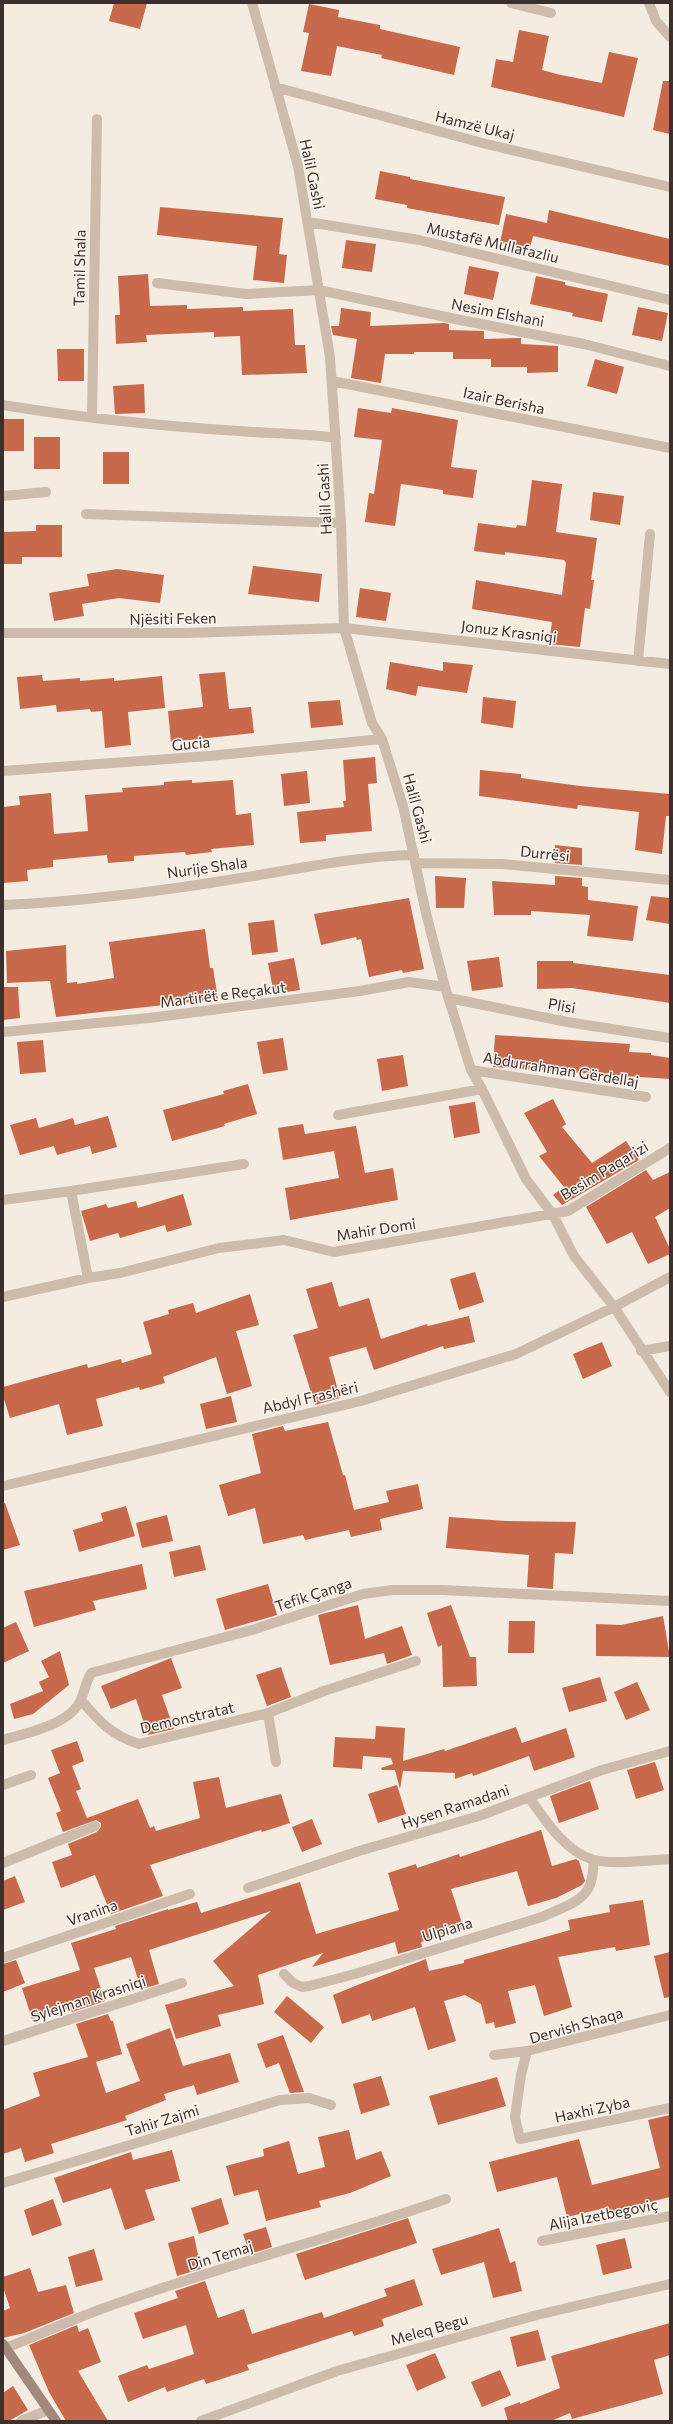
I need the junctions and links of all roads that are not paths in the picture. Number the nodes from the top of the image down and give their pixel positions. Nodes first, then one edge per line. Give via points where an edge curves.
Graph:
1 (511, 3) edge
2 (649, 3) edge
3 (249, 4) edge
4 (551, 13) dead end
5 (670, 37) edge
6 (275, 87) junction
7 (97, 119) dead end
8 (670, 186) edge
9 (308, 222) junction
10 (157, 283) dead end
11 (320, 290) junction
12 (670, 300) edge
13 (670, 366) edge
14 (332, 381) junction
15 (3, 405) edge
16 (92, 417) junction
17 (336, 438) junction
18 (670, 448) edge
19 (46, 492) dead end
20 (3, 496) edge
21 (86, 514) dead end
22 (341, 523) junction
23 (650, 534) dead end
24 (344, 628) junction
25 (3, 633) edge
26 (638, 661) junction
27 (670, 664) edge
28 (382, 739) junction
29 (3, 771) edge
30 (415, 859) junction
31 (670, 880) edge
32 (3, 905) edge
33 (445, 988) junction
34 (449, 998) junction
35 (3, 1032) edge
36 (670, 1038) edge
37 (471, 1070) junction
38 (482, 1088) junction
39 (646, 1097) dead end
40 (338, 1115) dead end
41 (670, 1148) edge
42 (244, 1164) dead end
43 (71, 1191) junction
44 (3, 1200) edge
45 (552, 1215) junction
46 (670, 1277) edge
47 (88, 1278) junction
48 (3, 1297) edge
49 (614, 1307) junction
50 (670, 1346) edge
51 (641, 1351) junction
52 (670, 1392) edge
53 (3, 1486) edge
54 (670, 1601) edge
55 (416, 1661) dead end
56 (81, 1700) junction
57 (268, 1713) junction
58 (3, 1740) edge
59 (670, 1751) edge
60 (276, 1762) dead end
61 (31, 1775) dead end
62 (3, 1785) edge
63 (529, 1797) junction
64 (95, 1826) dead end
65 (670, 1859) edge
66 (594, 1860) junction
67 (3, 1863) edge
68 (248, 1888) dead end
69 (190, 1894) dead end
70 (3, 1958) edge
71 (284, 1974) dead end
72 (182, 1983) dead end
73 (670, 2015) edge
74 (3, 2041) edge
75 (527, 2051) junction
76 (494, 2055) dead end
77 (331, 2105) dead end
78 (670, 2108) edge
79 (520, 2139) joint
80 (3, 2183) edge
81 (446, 2200) dead end
82 (670, 2216) edge
83 (542, 2241) dead end
84 (670, 2284) edge
85 (4, 2346) edge
86 (48, 2410) junction
87 (21, 2421) edge
88 (56, 2421) edge
89 (201, 2421) edge

1 - 4 street
2 - 5 street via 656,21
3 - 6 street, Halil Gashi
6 - 8 street, Hamzë Ukaj via 486,144
6 - 9 street, Halil Gashi via 298,166
7 - 16 street, Tamil Shala
9 - 11 street, Halil Gashi
9 - 12 street, Mustafë Mullafazliu via 419,240
10 - 11 street, Nesim Elshani via 246,294
11 - 13 street, Nesim Elshani via 584,344
11 - 14 street, Halil Gashi
14 - 17 street, Halil Gashi
14 - 18 street, Izair Berisha
15 - 16 street
16 - 17 street via 224,430 305,433
17 - 22 street, Halil Gashi
19 - 20 street
21 - 22 street
22 - 24 street, Halil Gashi
23 - 26 street
24 - 25 street, Njësiti Feken via 187,633
24 - 26 street, Jonuz Krasniqi
24 - 28 street, Halil Gashi via 372,723
26 - 27 street, Jonuz Krasniqi
28 - 29 street, Gucia via 209,756
28 - 30 street, Halil Gashi via 403,806
30 - 31 street, Durrësi via 502,864
30 - 32 street, Nurije Shala via 379,856 238,879 50,903
30 - 33 street, Halil Gashi
33 - 34 street, Abdurrahman Gërdellaj
33 - 35 street, Martirët e Reçakut via 409,982 360,991 149,1018
34 - 36 street, Plisi via 567,1022
34 - 37 street, Abdurrahman Gërdellaj
37 - 38 street, Abdurrahman Gërdellaj
37 - 39 street, Abdurrahman Gërdellaj
38 - 40 street
38 - 45 street, Abdurrahman Gërdellaj via 526,1179
41 - 45 street, Besim Paqarizi via 568,1211
42 - 43 street
43 - 44 street
43 - 47 street
45 - 47 street, Mahir Domi via 334,1252 284,1240 218,1248 120,1273
45 - 49 street, Abdurrahman Gërdellaj via 574,1256
46 - 49 street, Abdyl Frashëri
47 - 48 street, Mahir Domi
49 - 51 street, Abdurrahman Gërdellaj
49 - 53 street, Abdyl Frashëri via 516,1354 361,1401
50 - 51 street
51 - 52 street, Abdurrahman Gërdellaj
54 - 56 street, Tefik Çanga via 442,1590 392,1590 370,1593 256,1629 91,1674 84,1685
55 - 57 street, Demonstratat
56 - 57 street, Demonstratat via 107,1729 139,1744
56 - 58 street, Tefik Çanga via 67,1715 49,1727
57 - 60 street
59 - 63 street, Hysen Ramadani via 602,1770
61 - 62 street
63 - 66 street via 545,1821 570,1847
63 - 68 street, Hysen Ramadani via 480,1816
64 - 67 street
65 - 66 street
66 - 71 street, Ulpiana via 587,1893 542,1917 309,1986 302,1987 293,1983
69 - 70 street, Vranina
72 - 74 street, Sylejman Krasniqi
73 - 75 street, Dervish Shaqa
75 - 76 street
75 - 79 street, Dervish Shaqa via 515,2117
77 - 80 street, Tahir Zajmi via 309,2098 280,2100
78 - 79 street, Haxhi Zyba
81 - 85 street, Din Temaj via 193,2278
82 - 83 street, Alija Izetbegoviç
84 - 89 street, Meleq Begu via 537,2315 380,2358 336,2371
85 - 86 street
86 - 87 street
86 - 88 street

